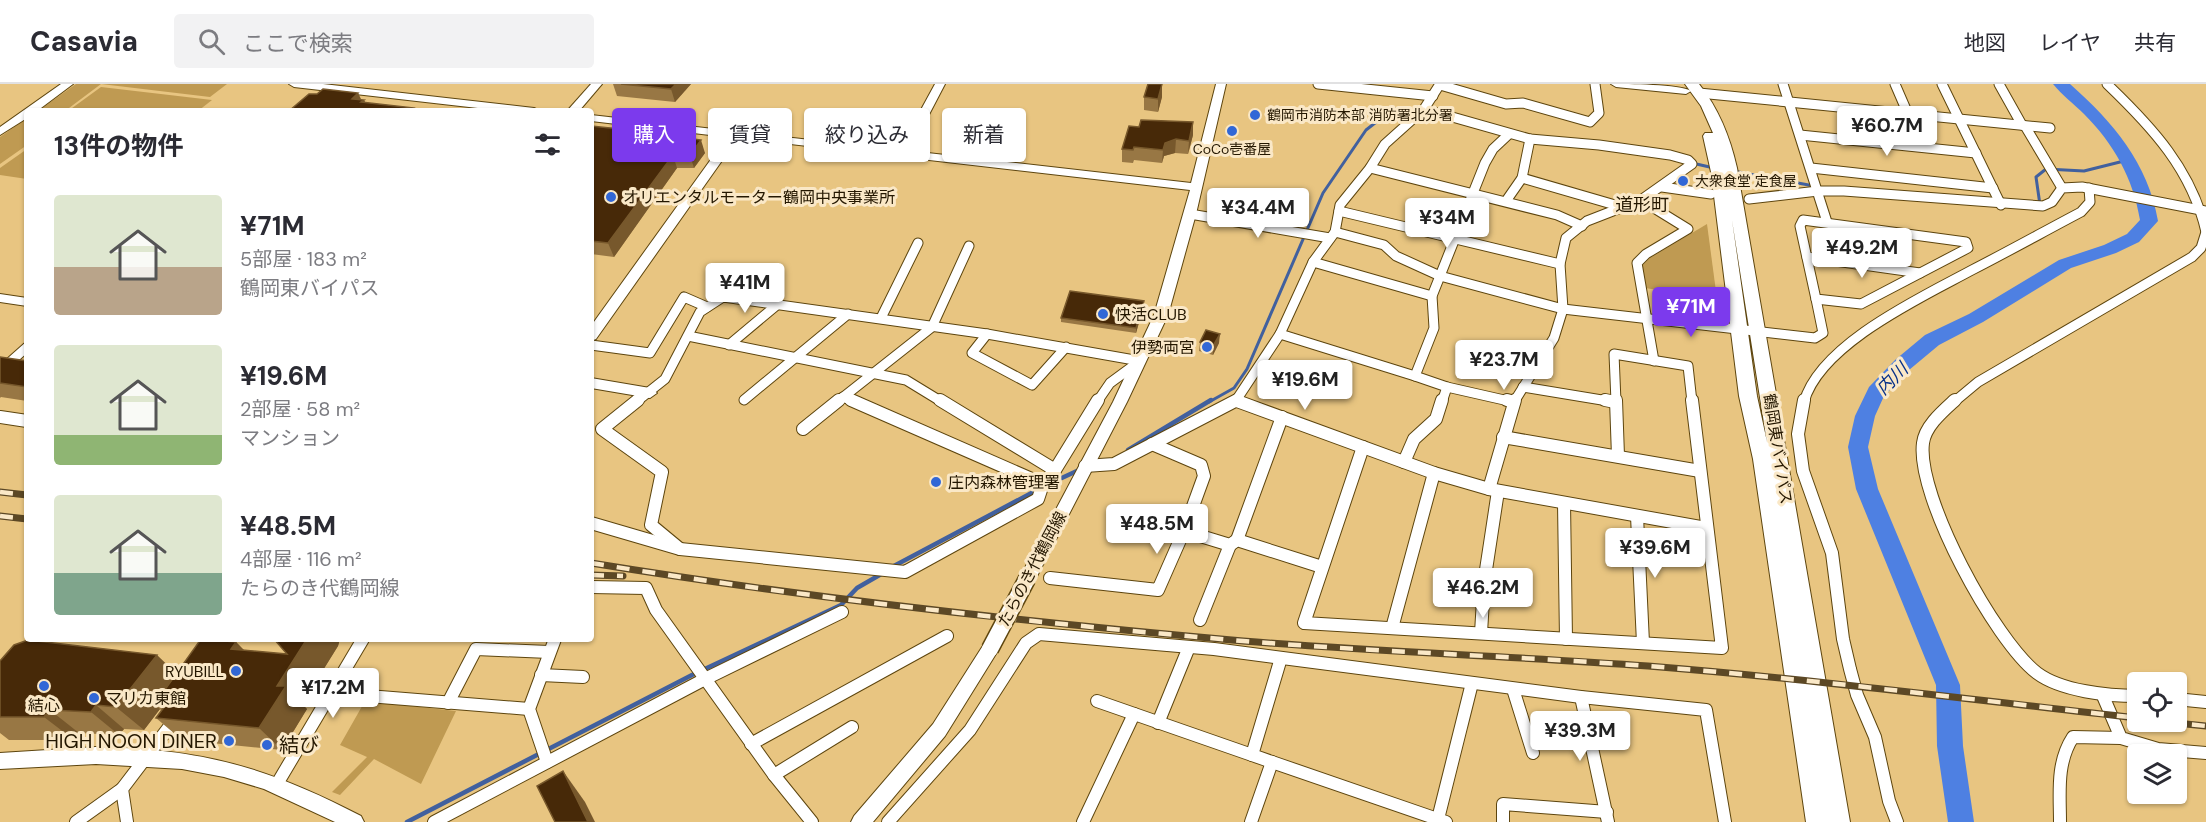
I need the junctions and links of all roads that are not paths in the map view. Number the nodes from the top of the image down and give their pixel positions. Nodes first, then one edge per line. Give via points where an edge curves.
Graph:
1 (68, 84) edge
2 (294, 84) edge
3 (597, 84) edge
4 (940, 84) edge
5 (1221, 84) edge
6 (1318, 84) edge
7 (1440, 84) edge
8 (1595, 84) edge
9 (1616, 84) edge
10 (1783, 84) edge
11 (1895, 84) edge
12 (1942, 84) edge
13 (1999, 84) edge
14 (2107, 84) edge
15 (1689, 88) edge
16 (1432, 96) junction
17 (1789, 102) junction
18 (34, 108) edge
19 (507, 108) edge
20 (576, 108) edge
21 (927, 108) edge
22 (1424, 109) junction
23 (1908, 114) junction
24 (24, 115) edge
25 (594, 117) edge
26 (1959, 119) junction
27 (2023, 125) junction
28 (2050, 128) dead end
29 (708, 131) edge
30 (0, 132) edge
31 (1509, 134) junction
32 (1800, 135) junction
33 (1530, 139) junction
34 (1976, 153) junction
35 (930, 156) edge
36 (715, 162) edge
37 (1370, 168) junction
38 (1811, 168) junction
39 (1522, 178) junction
40 (1662, 187) junction
41 (1197, 188) junction
42 (1993, 188) junction
43 (2062, 188) junction
44 (2092, 188) junction
45 (1818, 191) junction
46 (1473, 194) junction
47 (1711, 194) dead end
48 (1749, 199) dead end
49 (1641, 200) junction
50 (1506, 201) junction
51 (2001, 205) junction
52 (1622, 207) junction
53 (1340, 211) junction
54 (2205, 211) edge
55 (1190, 214) junction
56 (1827, 222) junction
57 (1582, 226) junction
58 (2206, 232) edge
59 (1333, 235) junction
60 (1455, 237) junction
61 (918, 243) dead end
62 (969, 246) dead end
63 (1807, 257) junction
64 (1313, 262) junction
65 (1560, 264) junction
66 (1920, 273) junction
67 (1440, 276) junction
68 (1432, 296) junction
69 (0, 298) edge
70 (1815, 298) junction
71 (24, 302) edge
72 (778, 304) junction
73 (707, 308) junction
74 (1563, 309) junction
75 (848, 314) junction
76 (881, 318) junction
77 (1646, 319) junction
78 (932, 327) junction
79 (1750, 330) junction
80 (594, 332) edge
81 (987, 334) junction
82 (1280, 334) junction
83 (688, 336) junction
84 (594, 345) edge
85 (729, 345) junction
86 (1066, 347) junction
87 (24, 350) edge
88 (795, 358) junction
89 (0, 360) edge
90 (11, 361) junction
91 (1140, 361) junction
92 (1654, 361) junction
93 (24, 363) edge
94 (0, 371) edge
95 (873, 373) junction
96 (1415, 376) junction
97 (594, 384) edge
98 (1447, 387) junction
99 (1523, 387) junction
100 (650, 393) junction
101 (843, 397) junction
102 (744, 400) dead end
103 (1237, 400) junction
104 (1514, 402) junction
105 (1615, 402) junction
106 (0, 417) edge
107 (1282, 417) junction
108 (24, 421) edge
109 (803, 429) dead end
110 (1503, 437) junction
111 (1152, 444) junction
112 (1363, 447) junction
113 (1618, 456) junction
114 (1404, 462) junction
115 (1085, 466) junction
116 (1055, 470) junction
117 (1700, 471) junction
118 (1434, 473) junction
119 (1043, 484) junction
120 (1494, 490) junction
121 (1564, 503) junction
122 (1637, 516) junction
123 (594, 525) edge
124 (1706, 528) junction
125 (1184, 531) junction
126 (1233, 542) junction
127 (680, 549) junction
128 (1322, 567) junction
129 (1050, 578) dead end
130 (594, 587) edge
131 (842, 612) dead end
132 (1200, 620) dead end
133 (1392, 628) junction
134 (1481, 633) junction
135 (947, 636) dead end
136 (1566, 639) junction
137 (361, 642) edge
138 (554, 642) edge
139 (1644, 643) junction
140 (1189, 647) junction
141 (549, 652) junction
142 (1281, 658) junction
143 (541, 675) junction
144 (583, 677) dead end
145 (705, 679) junction
146 (1472, 683) junction
147 (1513, 689) junction
148 (331, 693) junction
149 (2103, 696) junction
150 (2127, 696) edge
151 (1581, 697) junction
152 (2187, 700) edge
153 (1097, 701) dead end
154 (2206, 702) edge
155 (448, 703) junction
156 (184, 707) edge
157 (529, 710) junction
158 (1134, 714) junction
159 (1158, 723) junction
160 (852, 727) dead end
161 (2121, 738) junction
162 (751, 744) junction
163 (1533, 753) dead end
164 (2206, 753) edge
165 (150, 755) junction
166 (1252, 755) junction
167 (0, 761) edge
168 (547, 762) junction
169 (1272, 762) junction
170 (774, 775) junction
171 (277, 784) junction
172 (122, 789) junction
173 (1608, 817) edge
174 (1442, 821) edge
175 (76, 822) edge
176 (127, 822) edge
177 (354, 822) edge
178 (434, 822) edge
179 (812, 822) edge
180 (861, 822) edge
181 (888, 822) edge
182 (1083, 822) edge
183 (1251, 822) edge
184 (1503, 822) edge
185 (1725, 822) edge
186 (1817, 822) edge
187 (1839, 822) edge
188 (1897, 822) edge
189 (2060, 822) edge

1 - 18 street
2 - 19 street
3 - 20 street
4 - 21 street
5 - 41 street, たらのき代鶴岡線
6 - 16 street
7 - 8 street via 1590,123 1599,113
7 - 16 street
9 - 15 street
10 - 17 street
11 - 23 street
12 - 26 street
13 - 27 street
14 - 54 street via 2166,146
15 - 17 street
15 - 79 highway, 鶴岡東バイパス via 1718,123 1727,150
16 - 22 street
17 - 23 street
17 - 32 street
22 - 31 street
22 - 37 street via 1385,144
23 - 26 street
24 - 30 street
25 - 29 street
26 - 27 street
26 - 34 street
27 - 28 street
27 - 43 street
31 - 33 street
31 - 46 street via 1493,149
32 - 34 street
32 - 38 street
33 - 39 street
33 - 40 street via 1599,145 1688,160 1692,164
34 - 42 street
35 - 41 street
36 - 80 street
37 - 46 street
37 - 53 street via 1340,205
38 - 42 street
38 - 45 street
39 - 50 street
39 - 52 street
40 - 47 street
40 - 49 street
41 - 55 street, たらのき代鶴岡線
42 - 51 street
43 - 44 street
43 - 51 street via 2052,202 2043,206
44 - 54 street
44 - 188 street via 2092,202 2081,212 1864,331 1828,361 1805,397 1798,434 1803,471 1832,553 1852,678 1875,737
45 - 48 street
45 - 51 street
45 - 56 street
46 - 50 street
46 - 60 street
49 - 52 street
49 - 77 street via 1688,229 1637,263
50 - 57 street
52 - 57 street
53 - 59 street
53 - 60 street
54 - 58 street
55 - 59 street
55 - 91 street, たらのき代鶴岡線 via 1161,315
56 - 63 street via 1801,222
56 - 66 street via 1966,242 1968,248
57 - 65 street via 1566,237
58 - 149 street via 2201,248 2193,256 1978,382 1929,427 1923,443 1921,462 1930,498 1980,599 2027,665 2049,679
59 - 64 street
59 - 67 street via 1384,245 1396,256
60 - 65 street
60 - 67 street
61 - 76 street
62 - 78 street
63 - 66 street
63 - 70 street
64 - 68 street
64 - 82 street
65 - 74 street
66 - 70 street via 1862,304
67 - 68 street
67 - 74 street
68 - 96 street via 1434,328
69 - 71 street
70 - 79 street via 1821,336
72 - 73 street via 723,297
72 - 75 street
72 - 85 street
73 - 83 street via 700,312
73 - 84 street via 684,297 650,353
74 - 77 street
74 - 99 street via 1554,338
75 - 76 street
75 - 88 street
76 - 78 street
77 - 79 street
77 - 92 street
78 - 81 street
78 - 95 street
79 - 186 highway, 鶴岡東バイパス
79 - 187 highway, 鶴岡東バイパス
81 - 86 street
81 - 86 street via 972,353 1032,385
82 - 96 street
82 - 103 street
83 - 85 street
83 - 100 street via 665,379
85 - 88 street
86 - 91 street
87 - 90 street
88 - 95 street
88 - 102 street
89 - 90 street
90 - 93 street
90 - 94 street
91 - 115 street, たらのき代鶴岡線
91 - 116 street via 1102,393
92 - 105 street via 1614,354
92 - 117 street via 1688,366
95 - 101 street
95 - 116 street via 906,380
96 - 98 street
97 - 100 street
98 - 104 street
98 - 114 street via 1436,419 1414,439
99 - 104 street
99 - 105 street
100 - 127 street via 602,429 662,472 651,525
101 - 109 street
101 - 119 street
103 - 107 street
103 - 111 street
104 - 110 street
105 - 113 street
106 - 108 street
107 - 112 street
107 - 126 street
110 - 113 street
110 - 120 street
111 - 115 street via 1114,464
111 - 125 street via 1201,465 1204,476
112 - 114 street
112 - 128 street
113 - 117 street
114 - 118 street
115 - 180 street, たらのき代鶴岡線, bridge via 990,649 939,730
116 - 119 street
117 - 124 street
118 - 120 street
118 - 133 street
119 - 127 street via 1038,499 905,572
120 - 121 street
120 - 134 street
121 - 122 street
121 - 136 street
122 - 124 street
122 - 139 street
123 - 127 street
124 - 139 street via 1722,648
125 - 126 street
125 - 129 street via 1158,590
126 - 128 street
126 - 132 street
128 - 133 street via 1304,623
130 - 145 street via 646,588 656,610
131 - 145 street
133 - 134 street
134 - 136 street
135 - 162 street
136 - 139 street
137 - 148 street
138 - 141 street
140 - 142 street
140 - 159 street
140 - 181 street via 1039,634 1026,643 970,730
141 - 143 street
141 - 155 street via 476,649
142 - 146 street
142 - 166 street
143 - 144 street
143 - 157 street
145 - 162 street
145 - 168 street
146 - 147 street
146 - 174 street
147 - 151 street
147 - 163 street
148 - 155 street
148 - 171 street
149 - 150 street
149 - 161 street
151 - 173 street
151 - 185 street via 1706,710
152 - 154 street
153 - 158 street
155 - 157 street
156 - 165 street
157 - 168 street
158 - 159 street
158 - 182 street
159 - 166 street
160 - 170 street
161 - 164 street via 2158,749
161 - 189 street via 2073,737 2067,744 2062,755
162 - 170 street
165 - 167 street via 91,754
165 - 171 street via 208,764
165 - 172 street
166 - 169 street
168 - 178 street
169 - 174 street
169 - 183 street
170 - 179 street
171 - 177 street
172 - 175 street
172 - 176 street
173 - 184 street via 1503,804

